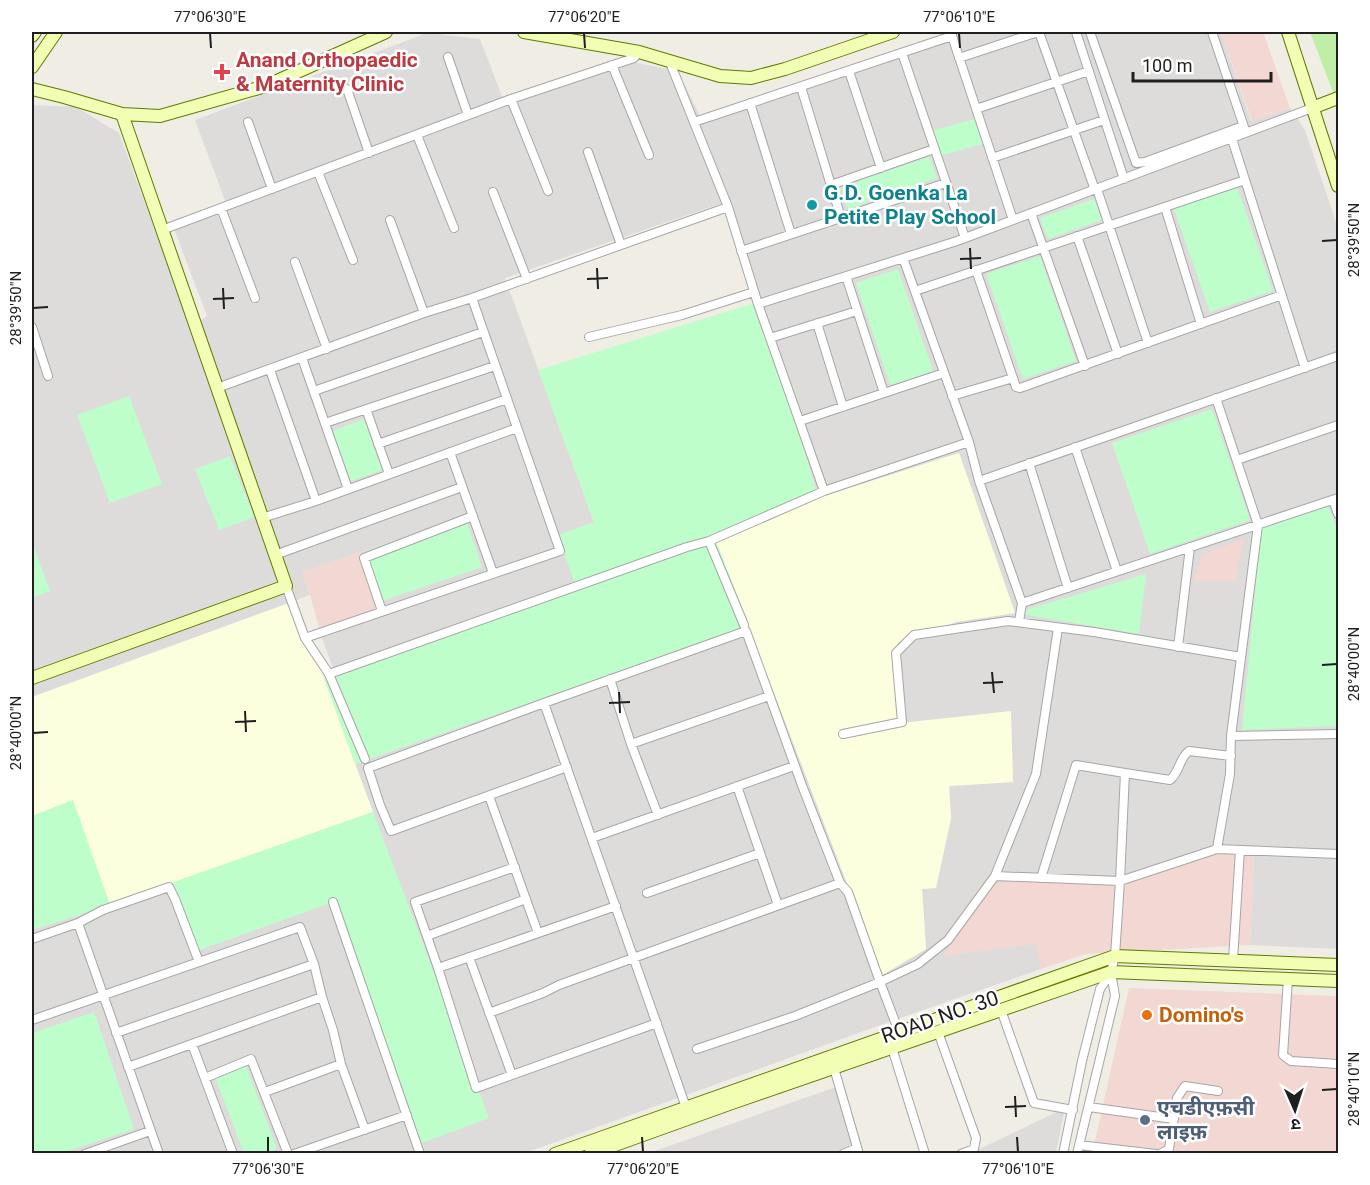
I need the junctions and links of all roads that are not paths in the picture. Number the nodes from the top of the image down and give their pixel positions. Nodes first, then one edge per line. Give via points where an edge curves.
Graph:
1 (35, 32) edge
2 (56, 32) edge
3 (386, 32) edge
4 (524, 32) edge
5 (894, 32) edge
6 (1038, 32) edge
7 (1076, 32) edge
8 (1090, 32) edge
9 (1212, 32) edge
10 (1288, 32) edge
11 (951, 34) edge
12 (32, 36) edge
13 (639, 52) junction
14 (902, 53) junction
15 (448, 57) dead end
16 (959, 58) junction
17 (669, 60) junction
18 (612, 65) junction
19 (32, 67) edge
20 (849, 71) junction
21 (1089, 71) junction
22 (1057, 81) junction
23 (801, 87) junction
24 (32, 89) edge
25 (347, 89) dead end
26 (1338, 98) edge
27 (511, 99) junction
28 (750, 103) junction
29 (1312, 108) junction
30 (976, 109) junction
31 (122, 114) junction
32 (468, 115) junction
33 (1104, 120) junction
34 (248, 122) dead end
35 (694, 122) junction
36 (1074, 130) junction
37 (1244, 130) junction
38 (417, 135) junction
39 (1232, 138) junction
40 (934, 149) junction
41 (588, 152) dead end
42 (369, 153) junction
43 (649, 155) dead end
44 (992, 158) junction
45 (881, 168) junction
46 (318, 172) junction
47 (1124, 179) junction
48 (1245, 180) junction
49 (946, 183) junction
50 (831, 185) junction
51 (1338, 186) edge
52 (272, 189) junction
53 (1096, 189) junction
54 (548, 191) dead end
55 (493, 192) dead end
56 (728, 207) junction
57 (1165, 207) junction
58 (222, 208) junction
59 (1031, 213) junction
60 (841, 218) junction
61 (390, 220) dead end
62 (1013, 220) junction
63 (1109, 225) junction
64 (454, 228) dead end
65 (162, 230) junction
66 (791, 234) junction
67 (1077, 236) junction
68 (965, 238) junction
69 (621, 244) junction
70 (1043, 248) junction
71 (741, 251) junction
72 (903, 258) junction
73 (353, 260) dead end
74 (295, 262) dead end
75 (976, 270) junction
76 (846, 276) junction
77 (527, 279) junction
78 (915, 291) junction
79 (754, 292) junction
80 (1282, 295) junction
81 (255, 298) dead end
82 (472, 298) junction
83 (758, 304) junction
84 (857, 311) junction
85 (424, 313) junction
86 (816, 323) junction
87 (1201, 324) junction
88 (32, 327) edge
89 (483, 332) junction
90 (589, 337) dead end
91 (770, 338) junction
92 (1148, 343) junction
93 (327, 349) junction
94 (1118, 354) junction
95 (1338, 356) edge
96 (302, 358) junction
97 (495, 366) junction
98 (1085, 366) junction
99 (1305, 368) junction
100 (270, 370) junction
101 (944, 374) junction
102 (48, 376) dead end
103 (1013, 378) junction
104 (217, 388) junction
105 (314, 391) junction
106 (884, 393) junction
107 (952, 396) junction
108 (1216, 398) junction
109 (507, 399) junction
110 (843, 407) junction
111 (366, 409) junction
112 (800, 421) junction
113 (325, 423) junction
114 (1338, 425) edge
115 (517, 428) junction
116 (969, 442) junction
117 (378, 444) junction
118 (1075, 447) junction
119 (450, 452) junction
120 (1236, 460) junction
121 (1029, 463) junction
122 (389, 474) junction
123 (979, 481) junction
124 (462, 487) junction
125 (348, 489) junction
126 (824, 491) junction
127 (1336, 499) edge
128 (316, 501) junction
129 (1338, 514) edge
130 (473, 516) junction
131 (262, 518) junction
132 (1258, 525) junction
133 (709, 541) junction
134 (1190, 547) junction
135 (275, 555) junction
136 (1117, 572) junction
137 (493, 573) junction
138 (286, 586) junction
139 (1068, 588) junction
140 (1022, 603) junction
141 (382, 611) junction
142 (1020, 622) junction
143 (744, 625) dead end
144 (1058, 628) junction
145 (305, 638) junction
146 (1178, 646) junction
147 (1241, 657) junction
148 (329, 674) junction
149 (32, 678) edge
150 (610, 679) junction
151 (769, 696) junction
152 (544, 703) junction
153 (843, 734) dead end
154 (1338, 734) edge
155 (1231, 736) junction
156 (631, 744) junction
157 (1231, 756) junction
158 (365, 759) dead end
159 (794, 766) junction
160 (567, 767) junction
161 (1125, 773) junction
162 (736, 786) junction
163 (489, 796) junction
164 (658, 815) junction
165 (592, 838) junction
166 (1217, 849) junction
167 (1240, 850) junction
168 (760, 853) junction
169 (1338, 854) edge
170 (514, 867) junction
171 (995, 876) junction
172 (1041, 878) junction
173 (1120, 881) junction
174 (840, 883) junction
175 (647, 893) dead end
176 (526, 899) junction
177 (333, 902) dead end
178 (778, 905) junction
179 (616, 906) junction
180 (78, 924) junction
181 (538, 933) junction
182 (427, 936) junction
183 (32, 939) edge
184 (1115, 956) junction
185 (469, 957) junction
186 (634, 957) junction
187 (1233, 960) junction
188 (199, 962) junction
189 (314, 964) junction
190 (1338, 965) edge
191 (438, 968) junction
192 (1112, 972) junction
193 (1288, 979) junction
194 (1338, 981) edge
195 (880, 982) junction
196 (103, 994) junction
197 (322, 997) junction
198 (1001, 1010) junction
199 (489, 1013) junction
200 (32, 1020) edge
201 (657, 1023) junction
202 (899, 1032) junction
203 (938, 1032) junction
204 (116, 1033) junction
205 (192, 1044) junction
206 (892, 1048) junction
207 (697, 1049) dead end
208 (341, 1064) junction
209 (1338, 1064) edge
210 (128, 1067) junction
211 (834, 1068) junction
212 (512, 1075) junction
213 (205, 1078) junction
214 (1218, 1091) dead end
215 (265, 1092) junction
216 (1089, 1107) junction
217 (1072, 1110) junction
218 (688, 1112) junction
219 (407, 1115) junction
220 (1174, 1119) junction
221 (365, 1130) junction
222 (150, 1131) junction
223 (1078, 1150) edge
224 (858, 1151) edge
225 (593, 1153) edge
226 (85, 1154) edge
227 (159, 1154) edge
228 (233, 1154) edge
229 (288, 1154) edge
230 (294, 1154) edge
231 (420, 1154) edge
232 (555, 1154) edge
233 (843, 1154) edge
234 (925, 1154) edge
235 (961, 1154) edge
236 (1064, 1154) edge
237 (1158, 1154) edge

1 - 12 street
2 - 19 street
3 - 31 street via 266,86 160,116
4 - 13 street
5 - 17 street via 751,78 720,76
6 - 16 street
6 - 22 street
7 - 21 street
8 - 37 street via 1136,163
9 - 37 street
10 - 29 street
11 - 14 street
11 - 16 street
13 - 17 street
13 - 18 street via 634,58
14 - 20 street
14 - 40 street
15 - 32 street
16 - 30 street
17 - 35 street
18 - 27 street
18 - 43 street
20 - 23 street
20 - 45 street
21 - 22 street
21 - 33 street
22 - 30 street
22 - 36 street
23 - 28 street
23 - 50 street
24 - 31 street
25 - 42 street
26 - 29 street
27 - 32 street
27 - 54 street
28 - 35 street
28 - 66 street
29 - 37 street
29 - 51 street
30 - 44 street
31 - 65 street
32 - 38 street
33 - 36 street
33 - 47 street
34 - 52 street
35 - 56 street
36 - 44 street
36 - 53 street
37 - 39 street
38 - 42 street
38 - 64 street
39 - 47 street
39 - 48 street
40 - 45 street
40 - 49 street
41 - 69 street
42 - 46 street
44 - 62 street
45 - 50 street
46 - 52 street
46 - 73 street
47 - 53 street
48 - 57 street
48 - 80 street
49 - 60 street
49 - 68 street
50 - 60 street
52 - 58 street
53 - 59 street
53 - 63 street
55 - 77 street
56 - 69 street
56 - 71 street
57 - 63 street
57 - 87 street
58 - 65 street
58 - 81 street
59 - 62 street
59 - 70 street
60 - 66 street
61 - 85 street
62 - 68 street
63 - 67 street
63 - 92 street
65 - 104 street
66 - 71 street
67 - 70 street
67 - 94 street
68 - 72 street
69 - 77 street
70 - 75 street
70 - 98 street
71 - 79 street
72 - 76 street
72 - 78 street
74 - 93 street
75 - 78 street
75 - 103 street
76 - 83 street
76 - 84 street
77 - 82 street
78 - 101 street
79 - 83 street
79 - 90 street via 682,315
80 - 87 street
80 - 99 street
82 - 85 street
82 - 89 street
83 - 91 street
84 - 86 street
84 - 106 street
85 - 93 street
86 - 91 street
86 - 110 street
87 - 92 street
88 - 102 street
89 - 97 street
89 - 105 street
91 - 112 street
92 - 94 street
93 - 96 street
94 - 98 street
95 - 99 street
96 - 100 street
96 - 105 street
97 - 109 street
97 - 111 street
98 - 103 street via 1022,388 1016,387
99 - 108 street
100 - 104 street
100 - 128 street
101 - 106 street
101 - 107 street
103 - 107 street
104 - 131 street
105 - 113 street
106 - 110 street
107 - 116 street
108 - 118 street
108 - 120 street
109 - 115 street
109 - 117 street
110 - 112 street
111 - 113 street
111 - 117 street
112 - 126 street
113 - 125 street
114 - 120 street
115 - 119 street
115 - 137 street via 560,551
116 - 123 street
116 - 126 street
117 - 122 street
118 - 121 street
118 - 136 street
119 - 122 street
119 - 124 street
120 - 132 street
121 - 123 street
121 - 139 street
122 - 125 street
123 - 140 street
124 - 130 street
124 - 135 street
125 - 128 street
126 - 133 street
127 - 129 street
127 - 132 street
128 - 131 street
130 - 137 street
130 - 141 street via 364,558
131 - 135 street
132 - 134 street
132 - 147 street
133 - 143 street
133 - 148 street
134 - 136 street
134 - 146 street
135 - 138 street
136 - 139 street
137 - 141 street
138 - 145 street
138 - 149 street
139 - 140 street
140 - 142 street
141 - 145 street
142 - 144 street
142 - 153 street via 914,635 897,653 902,722
144 - 146 street
144 - 171 street via 1035,774
145 - 148 street
146 - 147 street
147 - 155 street
148 - 158 street
150 - 151 street via 746,631
150 - 152 street
150 - 156 street
151 - 156 street
151 - 159 street
152 - 160 street
152 - 163 street via 368,768 391,831
154 - 155 street
155 - 157 street
156 - 164 street
157 - 161 street via 1189,752 1170,780
157 - 166 street
159 - 162 street
159 - 174 street
160 - 163 street
160 - 165 street
161 - 172 street via 1076,765
161 - 173 street
162 - 164 street
162 - 168 street
163 - 170 street
164 - 165 street
165 - 179 street
166 - 167 street
166 - 173 street
167 - 169 street
167 - 187 street
168 - 175 street
168 - 178 street
170 - 176 street
170 - 182 street via 415,902
171 - 172 street
171 - 195 street via 948,940 918,964
172 - 173 street
173 - 184 street
174 - 178 street
174 - 195 street via 848,892
176 - 181 street
176 - 182 street
177 - 219 street
178 - 186 street
179 - 181 street
179 - 186 street
180 - 183 street
180 - 188 street via 103,910 169,887
180 - 196 street
181 - 185 street
182 - 191 street
184 - 187 street, ROAD NO. 30
184 - 192 street
184 - 202 street, ROAD NO. 30
185 - 191 street
185 - 199 street
186 - 199 street
186 - 201 street
187 - 190 street, ROAD NO. 30
188 - 189 street via 300,927
188 - 196 street
189 - 197 street
189 - 204 street
191 - 212 street via 476,1088
192 - 193 street, ROAD NO. 30
192 - 198 street, ROAD NO. 30
192 - 216 street via 1115,996
192 - 217 street via 1100,989
193 - 194 street, ROAD NO. 30
193 - 209 street via 1283,1054 1291,1061
195 - 202 street
195 - 207 street via 795,1017
196 - 200 street
196 - 204 street
197 - 205 street
197 - 208 street
198 - 203 street, ROAD NO. 30
198 - 217 street via 1034,1103
199 - 212 street
201 - 212 street
201 - 218 street
202 - 218 street, ROAD NO. 30
203 - 206 street, ROAD NO. 30
203 - 235 street via 976,1138 974,1149
204 - 210 street
205 - 210 street
205 - 213 street
206 - 211 street, ROAD NO. 30
206 - 234 street
208 - 215 street
208 - 221 street
210 - 222 street
211 - 218 street, ROAD NO. 30
211 - 224 street
213 - 215 street via 251,1059
213 - 228 street
214 - 220 street via 1185,1086 1177,1098
215 - 229 street
216 - 220 street
216 - 223 street
217 - 236 street
218 - 225 street, ROAD NO. 30
218 - 232 street, ROAD NO. 30
219 - 221 street
219 - 231 street
220 - 237 street via 1169,1149
221 - 230 street
222 - 226 street
222 - 227 street
223 - 237 street
224 - 233 street

